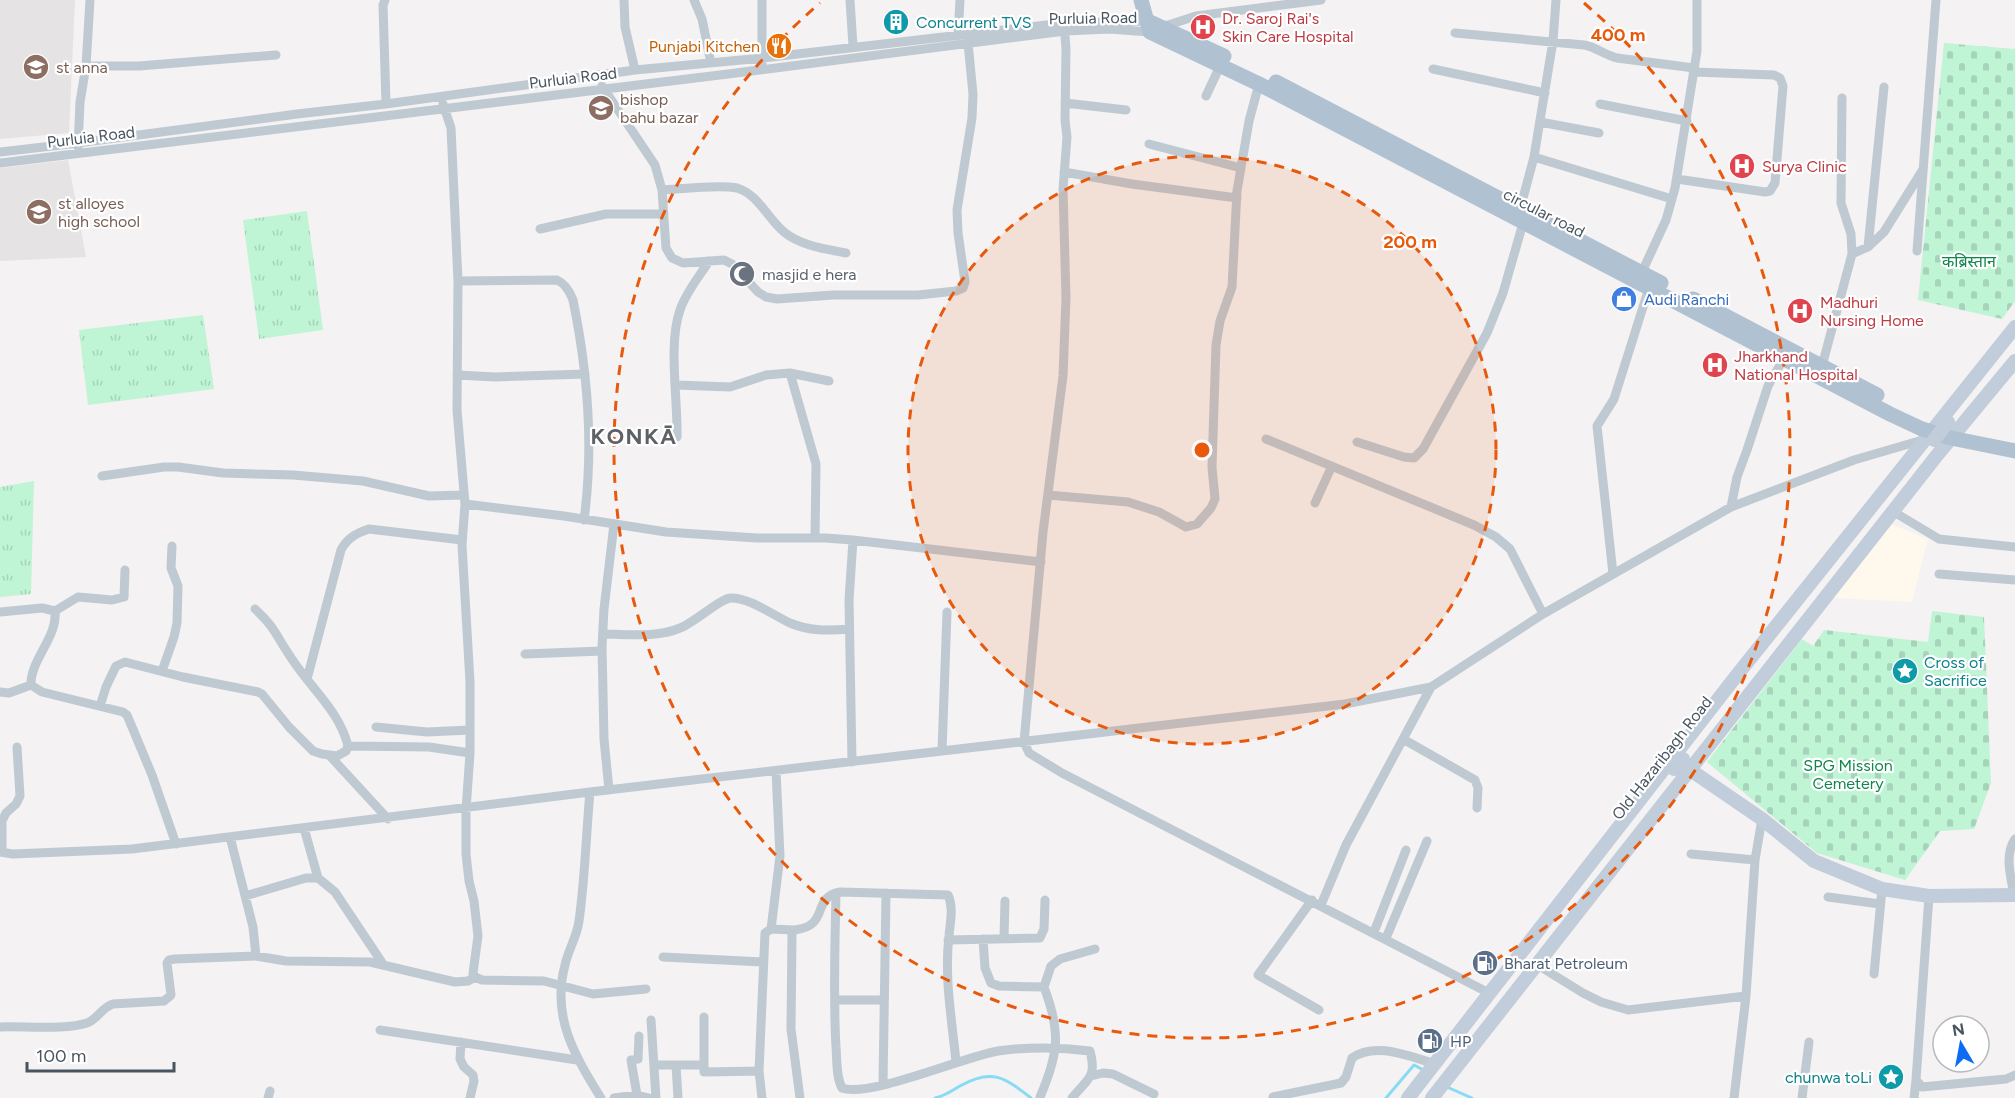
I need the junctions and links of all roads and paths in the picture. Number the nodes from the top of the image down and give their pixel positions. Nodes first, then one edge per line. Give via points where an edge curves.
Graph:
1 (90, 0) edge
2 (385, 0) edge
3 (624, 0) edge
4 (694, 0) edge
5 (762, 0) edge
6 (850, 0) edge
7 (960, 0) edge
8 (1141, 0) edge
9 (1314, 0) edge
10 (1556, 0) edge
11 (1696, 0) edge
12 (1936, 0) edge
13 (1153, 26) junction
14 (1064, 27) junction
15 (1455, 33) dead end
16 (958, 36) junction
17 (1553, 41) junction
18 (968, 43) junction
19 (853, 46) junction
20 (276, 55) dead end
21 (763, 58) junction
22 (711, 63) junction
23 (86, 66) junction
24 (1220, 66) junction
25 (1432, 69) dead end
26 (635, 70) junction
27 (762, 70) junction
28 (1694, 70) junction
29 (600, 75) junction
30 (1259, 84) junction
31 (1884, 87) dead end
32 (603, 89) junction
33 (1545, 93) junction
34 (442, 96) junction
35 (1206, 96) dead end
36 (1842, 98) dead end
37 (1065, 103) junction
38 (386, 104) junction
39 (1600, 104) dead end
40 (444, 109) junction
41 (1126, 111) dead end
42 (1687, 122) junction
43 (1540, 123) junction
44 (1599, 133) dead end
45 (1149, 144) dead end
46 (78, 148) junction
47 (0, 152) edge
48 (1534, 157) junction
49 (0, 163) edge
50 (1241, 168) junction
51 (1923, 169) junction
52 (1064, 172) junction
53 (1677, 179) junction
54 (662, 190) junction
55 (1237, 198) junction
56 (1672, 199) junction
57 (664, 214) junction
58 (1520, 217) junction
59 (540, 229) dead end
60 (1868, 247) junction
61 (1917, 251) dead end
62 (846, 253) dead end
63 (1852, 254) junction
64 (709, 261) junction
65 (1642, 272) junction
66 (458, 281) junction
67 (1649, 288) junction
68 (2015, 327) edge
69 (2013, 350) edge
70 (1784, 358) junction
71 (1822, 366) junction
72 (790, 373) junction
73 (585, 374) junction
74 (457, 375) junction
75 (829, 381) dead end
76 (676, 385) junction
77 (1942, 432) junction
78 (677, 437) dead end
79 (1266, 440) dead end
80 (1357, 442) dead end
81 (2015, 442) edge
82 (2015, 451) edge
83 (1331, 468) junction
84 (102, 476) dead end
85 (1048, 495) junction
86 (464, 500) junction
87 (1315, 503) dead end
88 (1731, 507) junction
89 (1894, 512) junction
90 (584, 520) junction
91 (614, 524) junction
92 (815, 538) junction
93 (462, 540) junction
94 (853, 540) junction
95 (172, 546) dead end
96 (2015, 547) edge
97 (1041, 562) junction
98 (125, 570) dead end
99 (1613, 574) junction
100 (1938, 574) dead end
101 (2015, 580) edge
102 (255, 609) dead end
103 (0, 612) edge
104 (55, 612) junction
105 (946, 612) dead end
106 (1543, 614) junction
107 (849, 629) junction
108 (603, 634) junction
109 (602, 651) junction
110 (525, 654) dead end
111 (162, 671) junction
112 (307, 679) junction
113 (32, 685) junction
114 (1431, 687) junction
115 (0, 692) edge
116 (100, 706) junction
117 (376, 728) dead end
118 (471, 730) junction
119 (1403, 739) junction
120 (1024, 742) junction
121 (348, 746) junction
122 (17, 747) dead end
123 (942, 751) junction
124 (470, 753) junction
125 (330, 756) junction
126 (852, 762) junction
127 (1681, 765) junction
128 (776, 771) junction
129 (609, 790) junction
130 (590, 792) junction
131 (466, 808) junction
132 (1477, 808) dead end
133 (388, 819) junction
134 (1762, 819) junction
135 (304, 828) junction
136 (231, 837) junction
137 (2015, 839) edge
138 (1427, 842) dead end
139 (177, 844) junction
140 (1406, 850) dead end
141 (1, 852) edge
142 (1691, 854) dead end
143 (1755, 860) junction
144 (318, 878) junction
145 (1882, 889) junction
146 (836, 893) junction
147 (886, 893) junction
148 (2015, 895) edge
149 (1929, 896) junction
150 (245, 897) junction
151 (1828, 897) dead end
152 (1046, 900) dead end
153 (1312, 900) junction
154 (1005, 901) dead end
155 (1880, 904) junction
156 (1321, 905) junction
157 (771, 929) junction
158 (794, 930) junction
159 (1374, 932) junction
160 (1004, 938) junction
161 (1386, 938) junction
162 (984, 939) junction
163 (948, 940) junction
164 (1095, 949) dead end
165 (256, 956) junction
166 (663, 957) dead end
167 (763, 962) junction
168 (383, 964) junction
169 (1536, 964) junction
170 (1874, 974) dead end
171 (475, 977) junction
172 (561, 985) junction
173 (1044, 987) junction
174 (646, 989) dead end
175 (1489, 993) junction
176 (1746, 996) junction
177 (835, 1000) junction
178 (884, 1000) junction
179 (1319, 1010) dead end
180 (704, 1017) dead end
181 (651, 1020) dead end
182 (0, 1027) edge
183 (380, 1030) dead end
184 (639, 1036) dead end
185 (461, 1042) junction
186 (1809, 1042) dead end
187 (1056, 1048) junction
188 (577, 1060) junction
189 (956, 1062) junction
190 (654, 1065) junction
191 (676, 1065) junction
192 (703, 1065) junction
193 (759, 1071) junction
194 (2015, 1075) edge
195 (1091, 1076) junction
196 (1435, 1079) edge
197 (1916, 1080) junction
198 (883, 1084) junction
199 (1155, 1094) dead end
200 (637, 1095) junction
201 (1040, 1097) edge
202 (1273, 1097) edge
203 (470, 1098) edge
204 (601, 1098) edge
205 (614, 1098) edge
206 (649, 1098) edge
207 (656, 1098) edge
208 (678, 1098) edge
209 (762, 1098) edge
210 (800, 1098) edge
211 (1072, 1098) edge
212 (1408, 1098) edge
213 (1416, 1098) edge
214 (1424, 1098) edge
215 (1734, 1098) edge
216 (1802, 1098) edge
217 (1914, 1098) edge

1 - 23 street
2 - 38 street
3 - 26 street via 625,27
4 - 22 street via 702,18
5 - 21 street
6 - 19 street
7 - 16 street
8 - 13 main road
9 - 13 street, Purluia Road via 1196,16
10 - 17 street
11 - 28 street
12 - 51 street
13 - 14 street, Purluia Road
13 - 24 main road, circular road
13 - 58 main road, circular road via 1288,88
14 - 16 street, Purluia Road
14 - 18 street, Purluia Road
14 - 37 street
15 - 17 street
16 - 19 street, Purluia Road
17 - 28 street via 1592,46 1617,58
17 - 33 street
18 - 27 street, Purluia Road
18 - 64 street via 972,118 957,210 963,288 918,295 777,299 758,292 732,264
19 - 21 street, Purluia Road
20 - 23 street via 139,66
21 - 22 street, Purluia Road
21 - 27 street
22 - 26 street, Purluia Road
23 - 46 street
24 - 30 main road, circular road
24 - 35 street
25 - 33 street
26 - 29 street, Purluia Road
27 - 32 street, Purluia Road
28 - 42 street
28 - 53 street via 1780,78 1783,86 1775,183 1773,189 1765,192
29 - 32 street
29 - 34 street, Purluia Road
30 - 50 street
30 - 58 main road, circular road
31 - 60 street
32 - 40 street, Purluia Road
32 - 54 street via 648,152
33 - 43 street
34 - 38 street, Purluia Road
34 - 40 street
36 - 63 street via 1841,202 1851,234
37 - 41 street
37 - 52 street
38 - 46 street, Purluia Road
39 - 42 street
40 - 46 street, Purluia Road
40 - 66 street via 451,128
42 - 53 street
43 - 44 street
43 - 48 street
45 - 50 street
46 - 47 street, Purluia Road
46 - 49 street, Purluia Road
48 - 56 street
48 - 58 street
50 - 55 street
51 - 60 street via 1884,232
51 - 61 street
52 - 55 street
52 - 85 street via 1063,376
53 - 56 street
54 - 57 street
54 - 62 street via 736,188 752,197 784,232
55 - 85 street via 1232,287 1216,345 1212,467 1216,492 1211,508 1197,524 1186,527 1159,512 1128,502
56 - 65 street
57 - 59 street via 606,214
57 - 64 street via 666,248 672,258 683,263
58 - 65 main road, circular road
58 - 67 main road, circular road
58 - 80 street via 1500,305 1423,449 1414,458 1404,457
60 - 63 street
63 - 71 street
64 - 76 street via 678,317
65 - 71 main road, circular road
66 - 73 street via 550,279 563,283 573,300
66 - 74 street
67 - 70 main road, circular road
67 - 99 street via 1614,399 1597,426
68 - 77 street
69 - 77 street
70 - 77 main road, circular road via 1890,414
70 - 88 street via 1768,386 1737,477
71 - 77 main road, circular road
72 - 75 street
72 - 76 street via 766,375 730,387
72 - 92 street via 816,464
73 - 74 street
73 - 90 street via 590,457
74 - 86 street
76 - 78 street
77 - 81 main road
77 - 82 main road
77 - 88 street via 1854,460
77 - 89 street
77 - 127 street, Old Hazaribagh Road
77 - 127 street, Old Hazaribagh Road via 1900,493
79 - 83 street
83 - 87 street
83 - 106 street via 1496,537 1510,549
84 - 86 street via 178,467 363,481
85 - 97 street
86 - 90 street
86 - 93 street
88 - 99 street
89 - 96 street via 1939,539
89 - 127 street
90 - 91 street
91 - 92 street via 695,535
91 - 108 street
92 - 94 street
93 - 112 street via 369,529 350,539 341,550
93 - 118 street
94 - 97 street
94 - 107 street
95 - 111 street via 177,623
97 - 120 street
98 - 104 street via 124,597 78,597
99 - 106 street
100 - 101 street
102 - 112 street via 275,630
103 - 104 street via 42,608
104 - 113 street
105 - 123 street
106 - 114 street
107 - 108 street via 798,626 730,598 672,632
107 - 126 street
108 - 109 street
109 - 110 street
109 - 129 street
111 - 116 street via 119,663
111 - 125 street via 262,694 307,746
112 - 121 street via 336,717
113 - 115 street
113 - 116 street via 42,692
114 - 119 street
114 - 120 street via 1345,704
116 - 139 street via 127,715
117 - 118 street
118 - 124 street
119 - 132 street via 1475,780
119 - 156 street via 1346,845
120 - 123 street
120 - 153 street via 1029,753 1053,768
121 - 124 street via 429,747
121 - 125 street via 341,754
122 - 141 street via 20,796 2,821
123 - 126 street
124 - 131 street
125 - 133 street
126 - 128 street
127 - 134 street
127 - 169 street
127 - 175 street
127 - 196 street, Old Hazaribagh Road via 1494,995
128 - 129 street
128 - 157 street via 781,847
129 - 130 street
130 - 131 street
130 - 172 street via 579,924
131 - 133 street
131 - 171 street via 469,881 478,936
133 - 135 street
134 - 143 street
134 - 145 street via 1814,861
135 - 136 street
135 - 144 street
136 - 139 street
136 - 150 street
137 - 148 street via 2008,862
138 - 161 street
139 - 141 street
140 - 159 street
142 - 143 street
143 - 176 street
144 - 150 street
144 - 168 street via 335,892
145 - 149 street
145 - 155 street
146 - 147 street
146 - 158 street via 826,898 812,925
146 - 177 street
147 - 163 street via 948,895 952,910
147 - 178 street
148 - 149 street
149 - 197 street
150 - 165 street
151 - 155 street
152 - 160 street via 1040,938
153 - 156 street
153 - 179 street via 1258,975
154 - 160 street
155 - 170 street
156 - 159 street
157 - 158 street
157 - 167 street via 765,933
158 - 210 street via 791,1029
159 - 161 street
160 - 162 street
161 - 175 street
162 - 163 street
162 - 173 street via 985,968 991,983
163 - 189 street via 948,991
164 - 173 street via 1059,959 1051,966
165 - 168 street via 286,961
165 - 182 street via 169,960 166,968 170,998 113,1004 89,1023
166 - 167 street
167 - 193 street
168 - 171 street via 455,982
169 - 176 street via 1583,993 1628,1010
169 - 196 street
171 - 172 street
172 - 174 street via 593,994
172 - 188 street via 563,1021
173 - 187 street via 1056,1020
175 - 196 street
176 - 215 street
177 - 178 street
177 - 198 street via 842,1088
178 - 198 street
180 - 192 street
181 - 190 street
183 - 185 street
184 - 200 street via 639,1059 631,1060
185 - 188 street
185 - 203 street via 460,1059 474,1082
186 - 216 street
187 - 189 street via 997,1052
187 - 195 street via 1090,1051 1094,1066
187 - 201 street
188 - 204 street
189 - 198 street
190 - 191 street
190 - 207 street
191 - 192 street
191 - 208 street
192 - 193 street via 704,1072
193 - 209 street
194 - 197 street via 1922,1087
195 - 199 street via 1113,1074
195 - 211 street
196 - 202 street via 1389,1051 1368,1052 1352,1058 1341,1083
196 - 212 street
196 - 213 street, Old Hazaribagh Road
196 - 214 street, Old Hazaribagh Road
197 - 217 street
200 - 205 street
200 - 206 street

